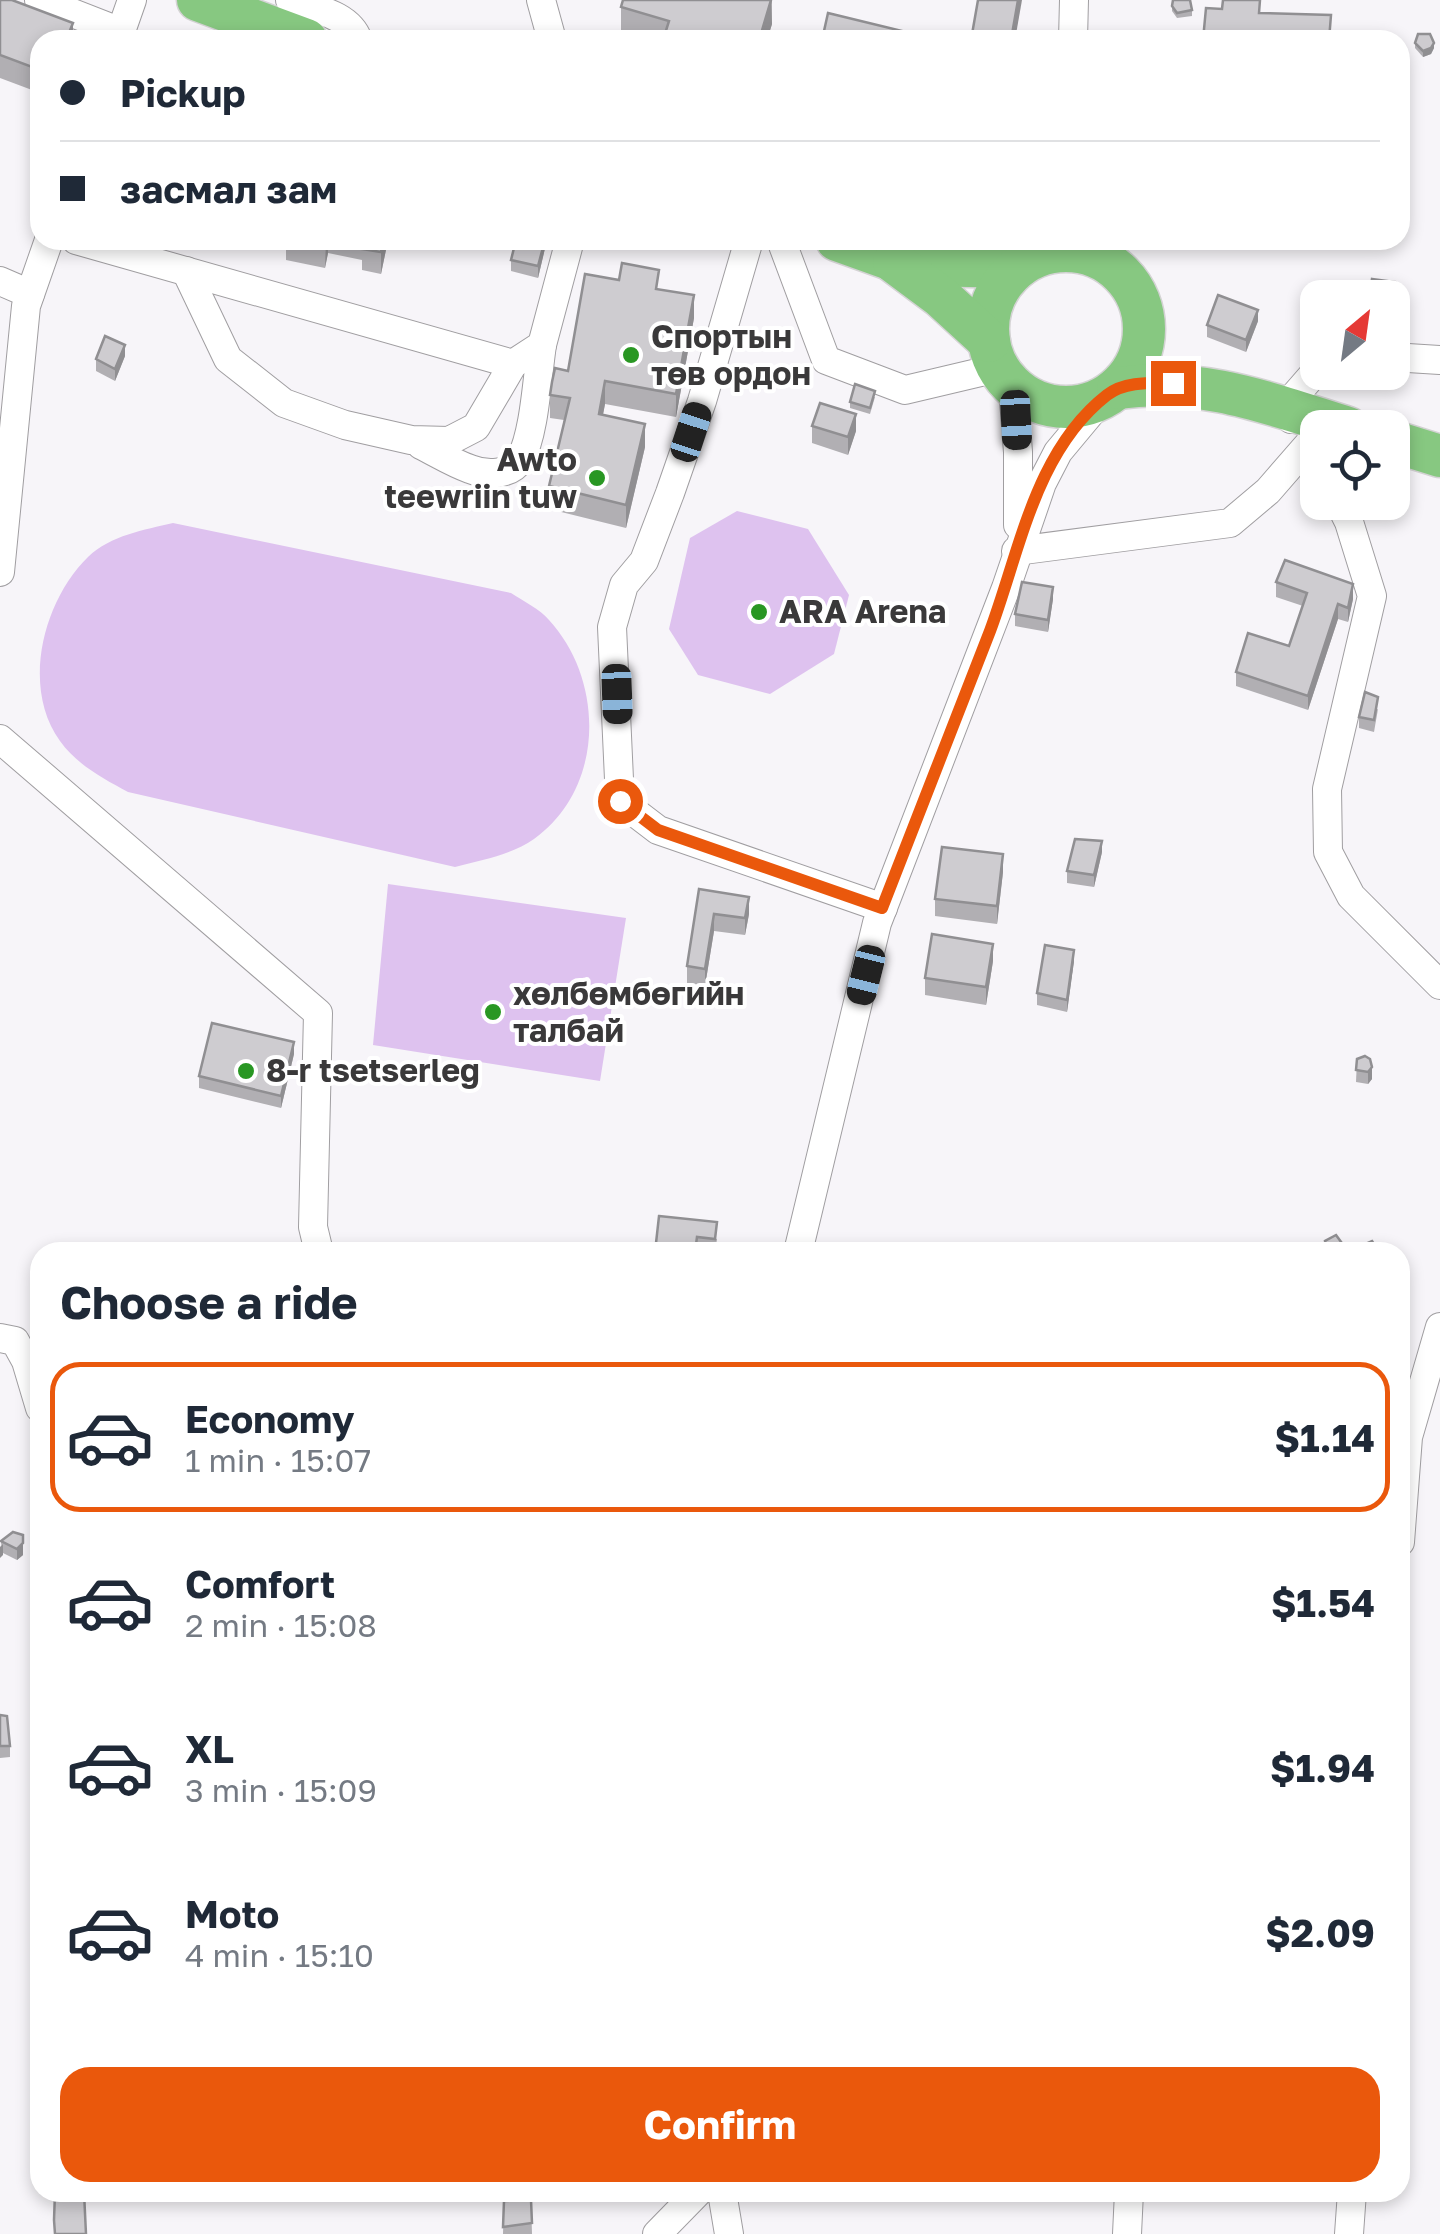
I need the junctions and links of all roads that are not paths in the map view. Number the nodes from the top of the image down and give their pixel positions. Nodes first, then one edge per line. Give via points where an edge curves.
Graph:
1 (40, 0) edge
2 (132, 0) edge
3 (198, 0) edge
4 (290, 0) edge
5 (542, 0) edge
6 (1074, 0) edge
7 (107, 30) edge
8 (122, 30) edge
9 (279, 30) edge
10 (355, 30) edge
11 (550, 30) edge
12 (1073, 30) edge
13 (45, 250) edge
14 (111, 250) edge
15 (567, 250) edge
16 (746, 250) edge
17 (785, 250) edge
18 (864, 250) edge
19 (1109, 254) edge
20 (1031, 255) edge
21 (890, 259) junction
22 (186, 271) junction
23 (0, 280) edge
24 (30, 294) junction
25 (1144, 316) junction
26 (542, 345) junction
27 (1410, 358) edge
28 (1440, 360) edge
29 (513, 364) junction
30 (1000, 365) junction
31 (1300, 389) edge
32 (1229, 391) junction
33 (1111, 393) junction
34 (1284, 408) junction
35 (1300, 413) edge
36 (1300, 433) edge
37 (410, 440) junction
38 (1410, 447) edge
39 (1440, 456) edge
40 (1300, 465) edge
41 (1349, 520) edge
42 (1016, 551) junction
43 (0, 572) edge
44 (0, 739) edge
45 (882, 908) junction
46 (1440, 984) edge
47 (317, 1242) edge
48 (800, 1242) edge
49 (1440, 1327) edge
50 (0, 1338) edge
51 (30, 1358) edge
52 (1410, 1419) edge
53 (688, 2202) edge
54 (724, 2202) edge
55 (1129, 2202) edge
56 (1351, 2202) edge
57 (657, 2234) edge
58 (729, 2234) edge
59 (1128, 2234) edge
60 (1349, 2234) edge

1 - 7 street
2 - 8 street
3 - 9 highway
4 - 10 street
5 - 11 street
6 - 12 street
13 - 24 street
14 - 22 street
15 - 26 street
16 - 45 street via 670,493 644,561 624,585 612,627 620,801 658,830
17 - 30 street via 826,360 905,390
18 - 21 highway
19 - 20 highway
19 - 25 highway
20 - 21 highway via 954,268
20 - 30 highway via 999,287 989,313
21 - 30 highway via 941,298
22 - 29 street
22 - 37 street via 228,359 284,402
23 - 24 street
24 - 43 street
25 - 32 highway via 1183,358
25 - 33 highway via 1144,342 1134,367
26 - 29 street
26 - 37 street via 528,431 510,470 472,470
27 - 28 street
29 - 37 street via 476,427 449,441
30 - 33 highway via 1033,400 1056,406 1080,406
30 - 42 street via 1019,485
31 - 34 street
32 - 33 highway via 1173,383
32 - 34 highway
33 - 42 street via 1058,452
34 - 35 highway
34 - 36 street
38 - 39 highway
40 - 42 street via 1230,523
41 - 46 street via 1372,596 1327,788 1328,852 1351,896
42 - 45 street
44 - 47 street via 318,1012
45 - 48 street
49 - 52 street
50 - 51 street via 15,1340
53 - 57 street
54 - 58 street
55 - 59 street
56 - 60 street

